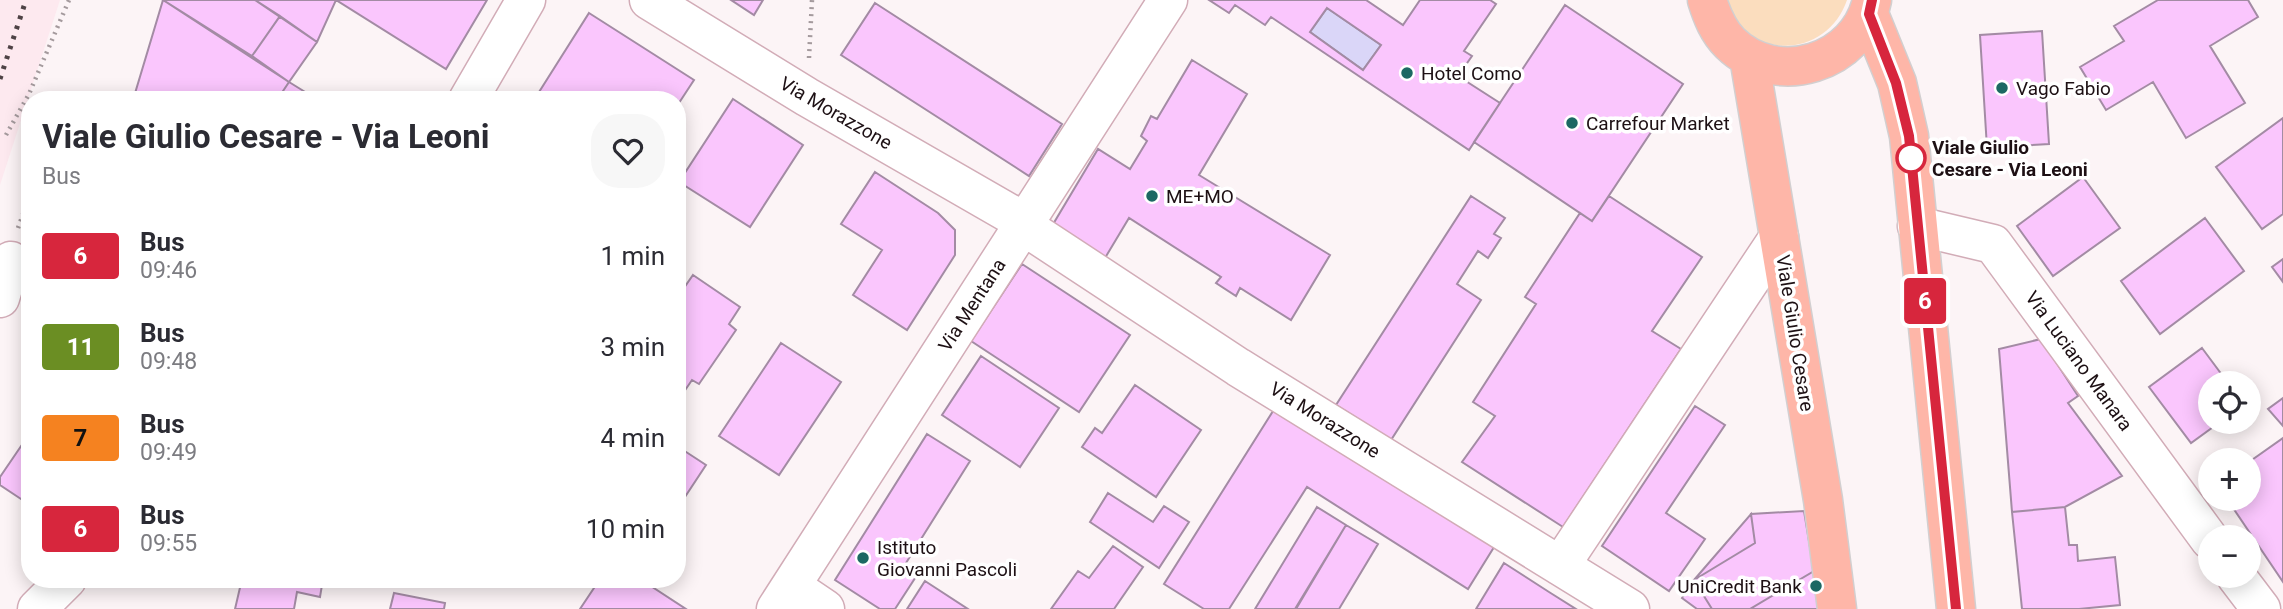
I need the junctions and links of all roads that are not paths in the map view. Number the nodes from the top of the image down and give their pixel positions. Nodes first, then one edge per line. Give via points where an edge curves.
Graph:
1 (526, 0) edge
2 (649, 0) edge
3 (1168, 0) edge
4 (1707, 0) edge
5 (1870, 7) edge
6 (1749, 57) junction
7 (473, 91) edge
8 (1025, 224) junction
9 (1917, 226) junction
10 (1779, 237) junction
11 (21, 267) edge
12 (0, 298) edge
13 (2199, 525) edge
14 (1560, 566) junction
15 (58, 588) edge
16 (2245, 588) edge
17 (784, 597) edge
18 (37, 609) edge
19 (825, 609) edge
20 (1630, 609) edge
21 (1837, 609) edge
22 (1956, 609) edge
23 (2261, 609) edge

1 - 7 street
2 - 8 street, Via Morazzone
3 - 8 street, Via Mentana
4 - 6 main road via 1716,24 1730,43
5 - 6 main road via 1854,38 1823,60 1805,66 1776,66
5 - 9 main road via 1909,136
6 - 10 main road, Viale Giulio Cesare
8 - 14 street, Via Morazzone via 1238,367
8 - 17 street, Via Mentana
9 - 13 street, Via Luciano Manara via 1993,244
9 - 22 main road
10 - 14 street
10 - 21 main road, Viale Giulio Cesare
11 - 12 street via 11,261
14 - 20 street, Via Morazzone
15 - 18 street
16 - 23 street
17 - 19 street

